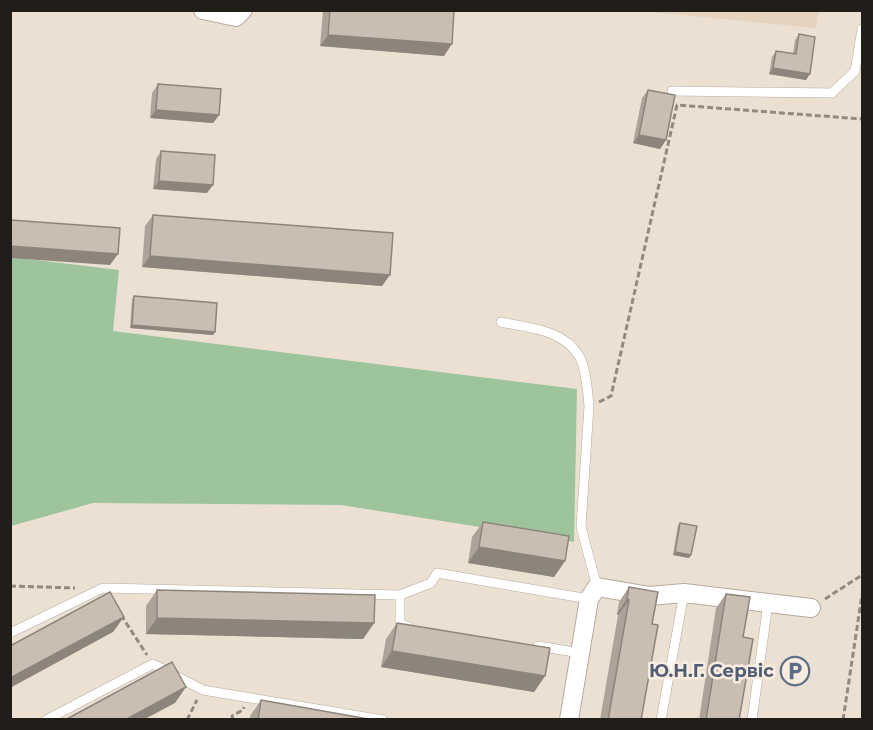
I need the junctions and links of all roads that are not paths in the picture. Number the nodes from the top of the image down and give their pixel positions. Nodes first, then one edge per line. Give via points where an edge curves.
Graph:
1 (203, 10) edge
2 (243, 10) edge
3 (862, 29) edge
4 (672, 91) dead end
5 (501, 322) dead end
6 (593, 593) junction
7 (684, 593) junction
8 (400, 595) junction
9 (768, 603) junction
10 (811, 608) road end
11 (422, 628) edge
12 (10, 633) edge
13 (524, 644) edge
14 (580, 653) junction
15 (46, 720) edge
16 (383, 720) edge
17 (569, 720) edge
18 (661, 720) edge
19 (752, 720) edge

1 - 2 street via 236,17
3 - 4 lane via 855,71 832,93
5 - 6 lane via 553,333 580,357 589,406 581,526
6 - 7 street
6 - 8 lane via 437,573 431,583
6 - 14 street
7 - 9 street
7 - 18 lane
8 - 11 lane via 400,625
8 - 12 lane via 103,588
9 - 10 street
9 - 19 lane
13 - 14 lane
14 - 17 street
15 - 16 lane via 153,664 203,690

